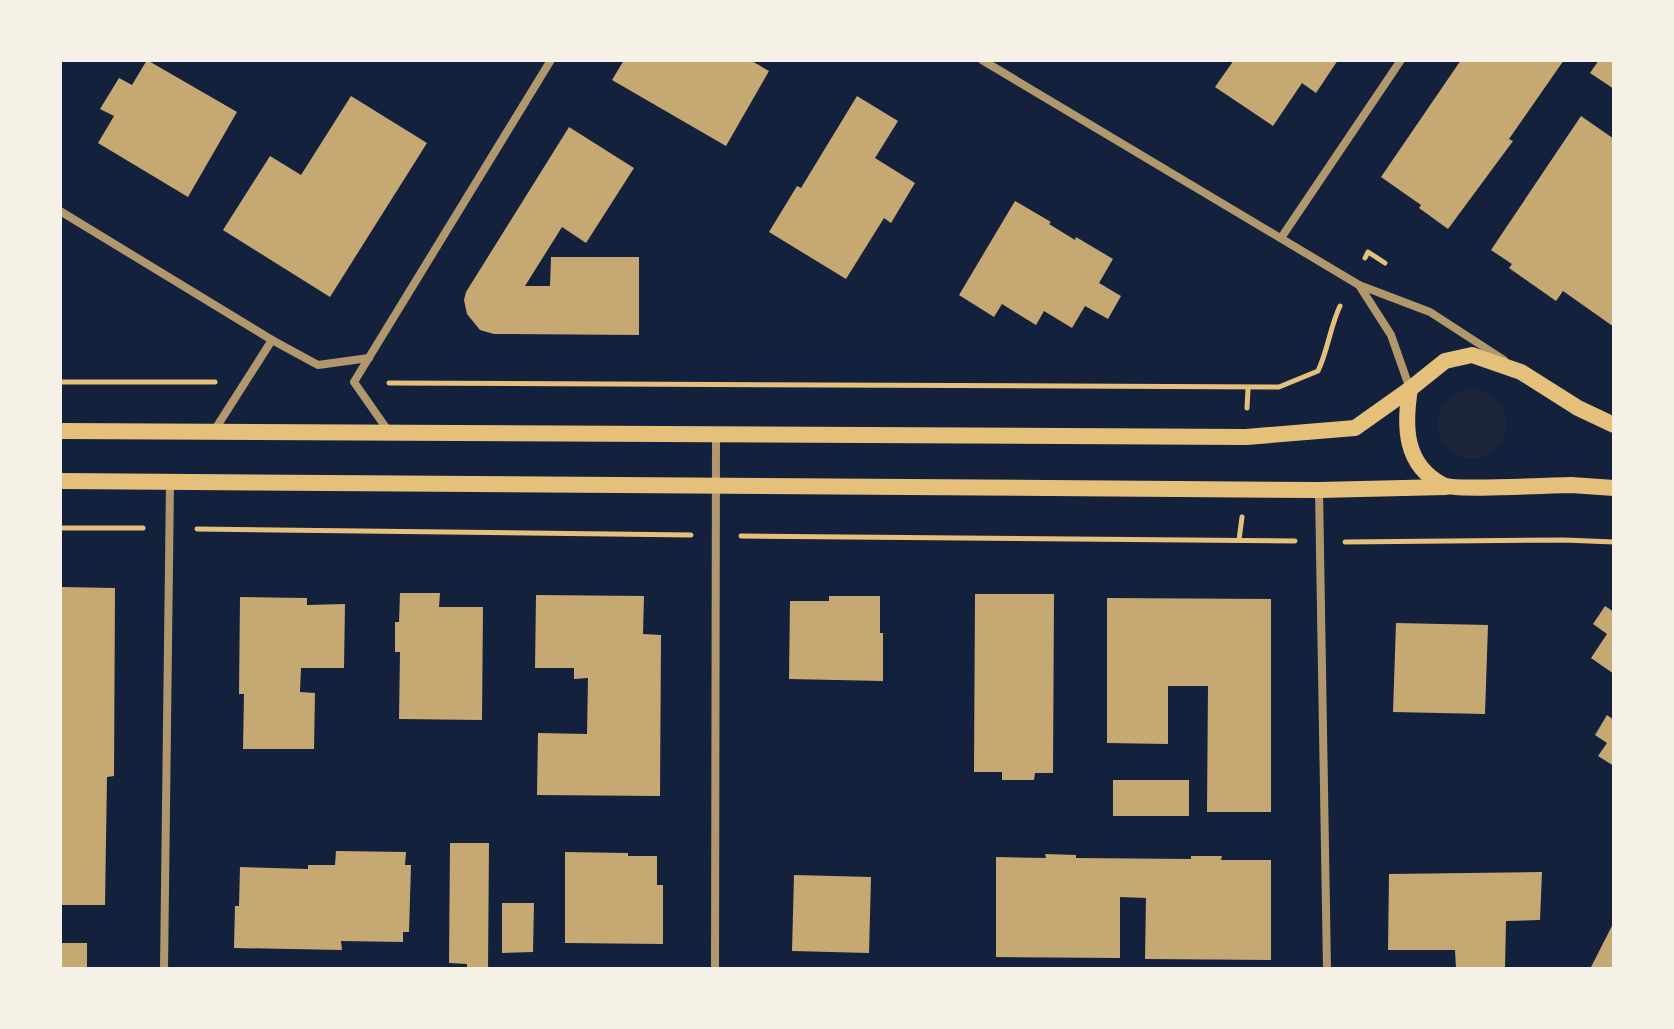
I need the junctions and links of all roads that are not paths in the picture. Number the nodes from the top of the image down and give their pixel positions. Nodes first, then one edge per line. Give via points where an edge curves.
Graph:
1 (551, 60) edge
2 (982, 60) edge
3 (1401, 60) edge
4 (60, 211) edge
5 (1281, 238) junction
6 (1359, 285) junction
7 (272, 340) junction
8 (369, 358) junction
9 (1521, 372) junction
10 (1410, 389) junction
11 (1614, 425) edge
12 (60, 431) edge
13 (213, 432) junction
14 (390, 433) junction
15 (716, 435) junction
16 (60, 481) edge
17 (171, 482) junction
18 (716, 485) junction
19 (1446, 487) junction
20 (1614, 488) edge
21 (1319, 490) junction
22 (164, 969) edge
23 (715, 969) edge
24 (1327, 969) edge

1 - 8 street
2 - 5 street
3 - 5 street
4 - 7 street
5 - 6 street
6 - 9 street via 1430,312
6 - 10 street via 1391,335
7 - 8 street via 318,365
7 - 13 street
8 - 14 street via 354,382
9 - 10 main road via 1472,355 1445,361
9 - 11 main road
10 - 15 main road via 1355,428 1246,437
10 - 19 main road via 1408,439 1421,470
12 - 13 main road
13 - 14 main road
14 - 15 main road
15 - 18 street
16 - 17 main road
17 - 18 main road
17 - 22 street
18 - 21 main road
18 - 23 street
19 - 20 main road
19 - 21 main road
21 - 24 street

